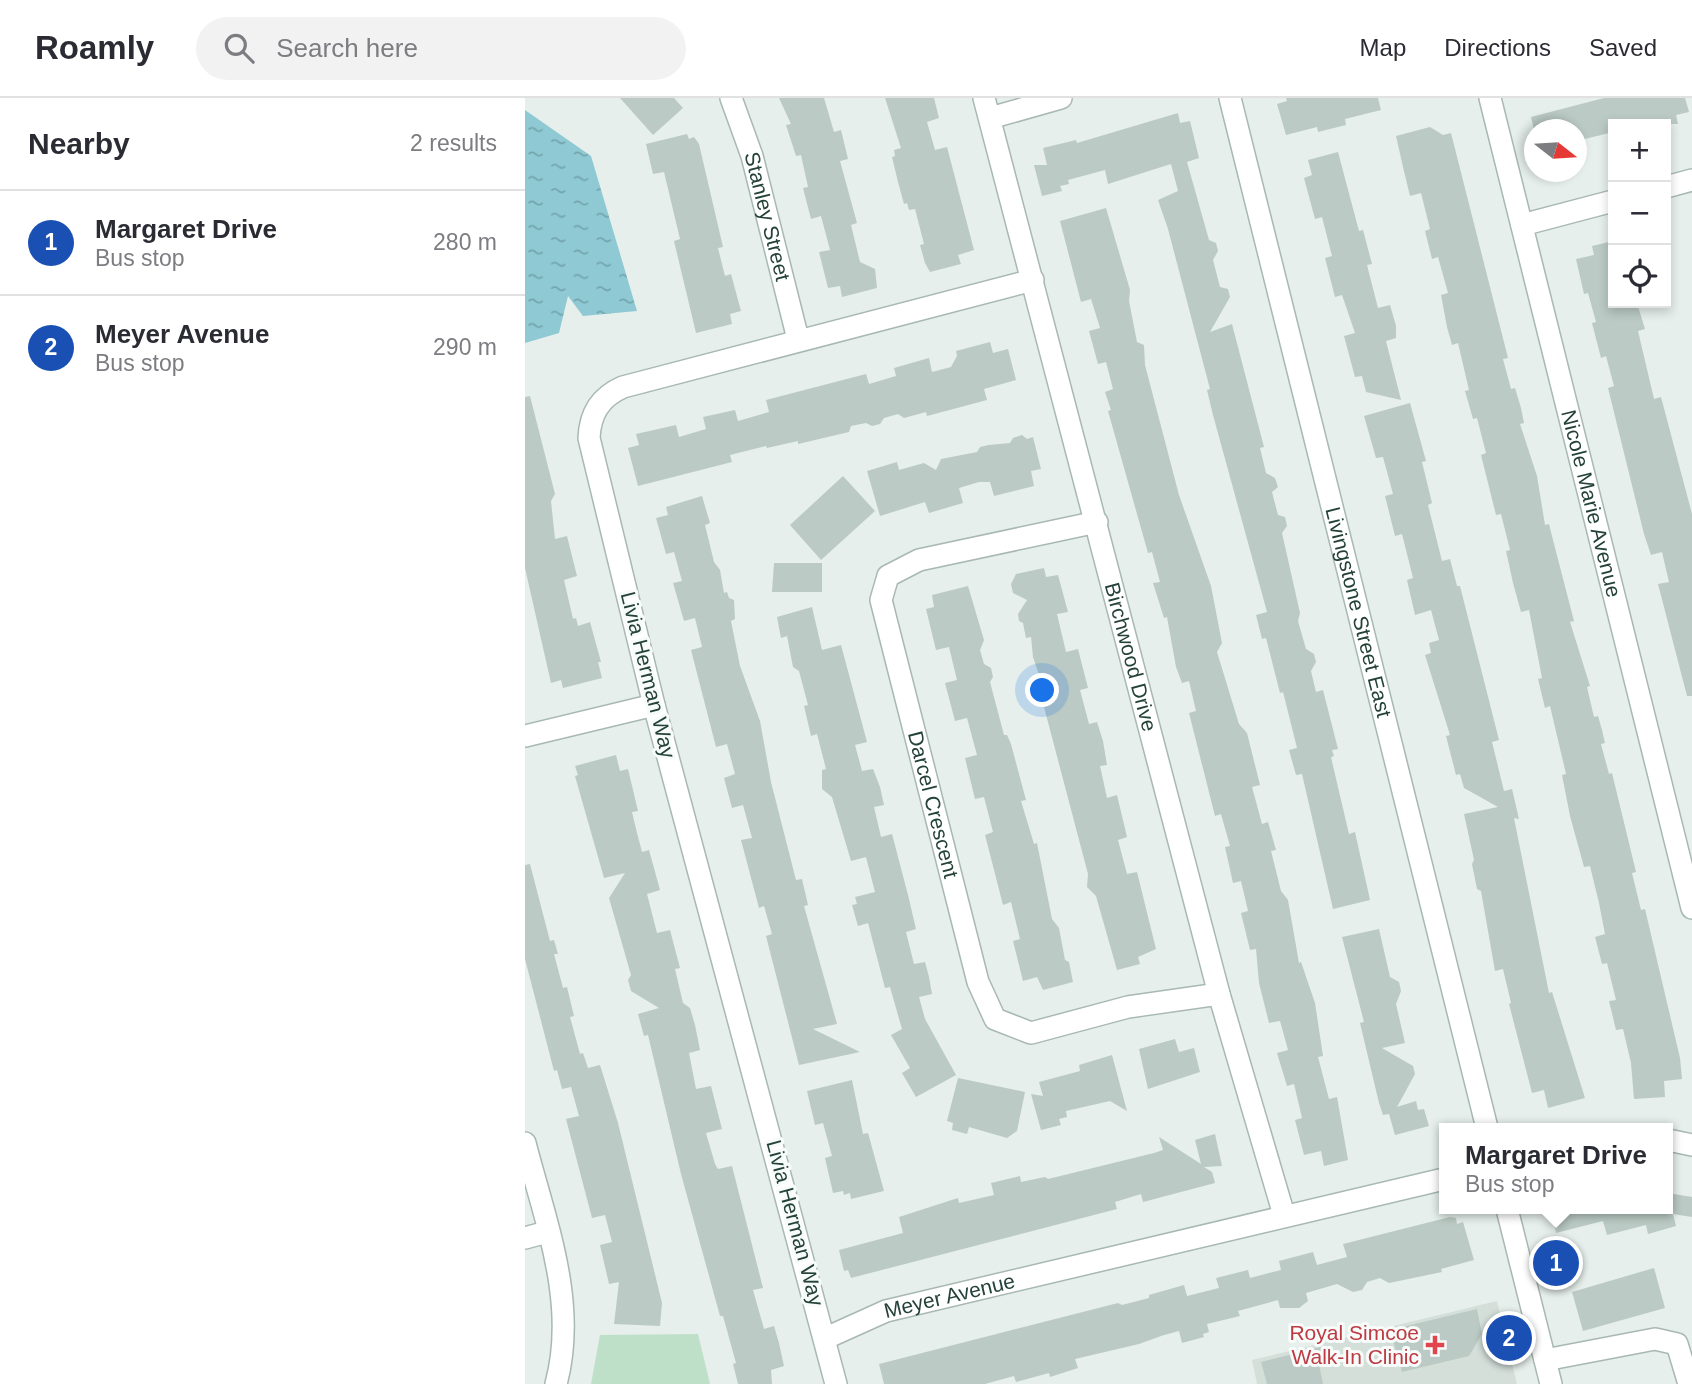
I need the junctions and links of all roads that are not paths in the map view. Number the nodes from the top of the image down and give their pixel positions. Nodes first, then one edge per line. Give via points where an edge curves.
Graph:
1 (731, 98) edge
2 (1061, 98) edge
3 (1230, 98) edge
4 (1490, 98) edge
5 (987, 108) edge
6 (1692, 180) edge
7 (1671, 186) edge
8 (1608, 202) edge
9 (1522, 225) junction
10 (1033, 279) junction
11 (797, 339) junction
12 (1097, 522) junction
13 (654, 705) junction
14 (525, 736) edge
15 (1692, 908) edge
16 (1219, 994) junction
17 (1486, 1123) edge
18 (1673, 1141) edge
19 (525, 1143) edge
20 (1692, 1145) edge
21 (1439, 1180) edge
22 (1508, 1214) edge
23 (1284, 1215) junction
24 (547, 1232) junction
25 (525, 1238) edge
26 (826, 1338) junction
27 (1545, 1360) junction
28 (556, 1384) edge
29 (836, 1384) edge
30 (1551, 1384) edge
31 (1689, 1384) edge

1 - 11 street, Stanley Street via 752,156
2 - 5 street
3 - 17 street, Livingstone Street East
4 - 9 street, Nicole Marie Avenue
5 - 10 street, Birchwood Drive
6 - 7 street
8 - 9 street
9 - 15 street, Nicole Marie Avenue
10 - 11 street, Livia Herman Way
10 - 12 street, Birchwood Drive
11 - 13 street, Livia Herman Way via 623,387 604,398 590,424 589,439
12 - 16 street, Birchwood Drive
12 - 16 street, Darcel Crescent via 919,560 888,576 880,600 978,982 995,1019 1031,1033 1128,1007
13 - 14 street
13 - 26 street, Livia Herman Way
16 - 23 street, Birchwood Drive
18 - 20 street
19 - 24 street
21 - 23 street, Meyer Avenue
22 - 27 street
23 - 26 street, Meyer Avenue via 886,1311
24 - 25 street
24 - 28 street via 565,1310 562,1364
26 - 29 street, Livia Herman Way
27 - 30 street
27 - 31 street via 1655,1339 1677,1344

